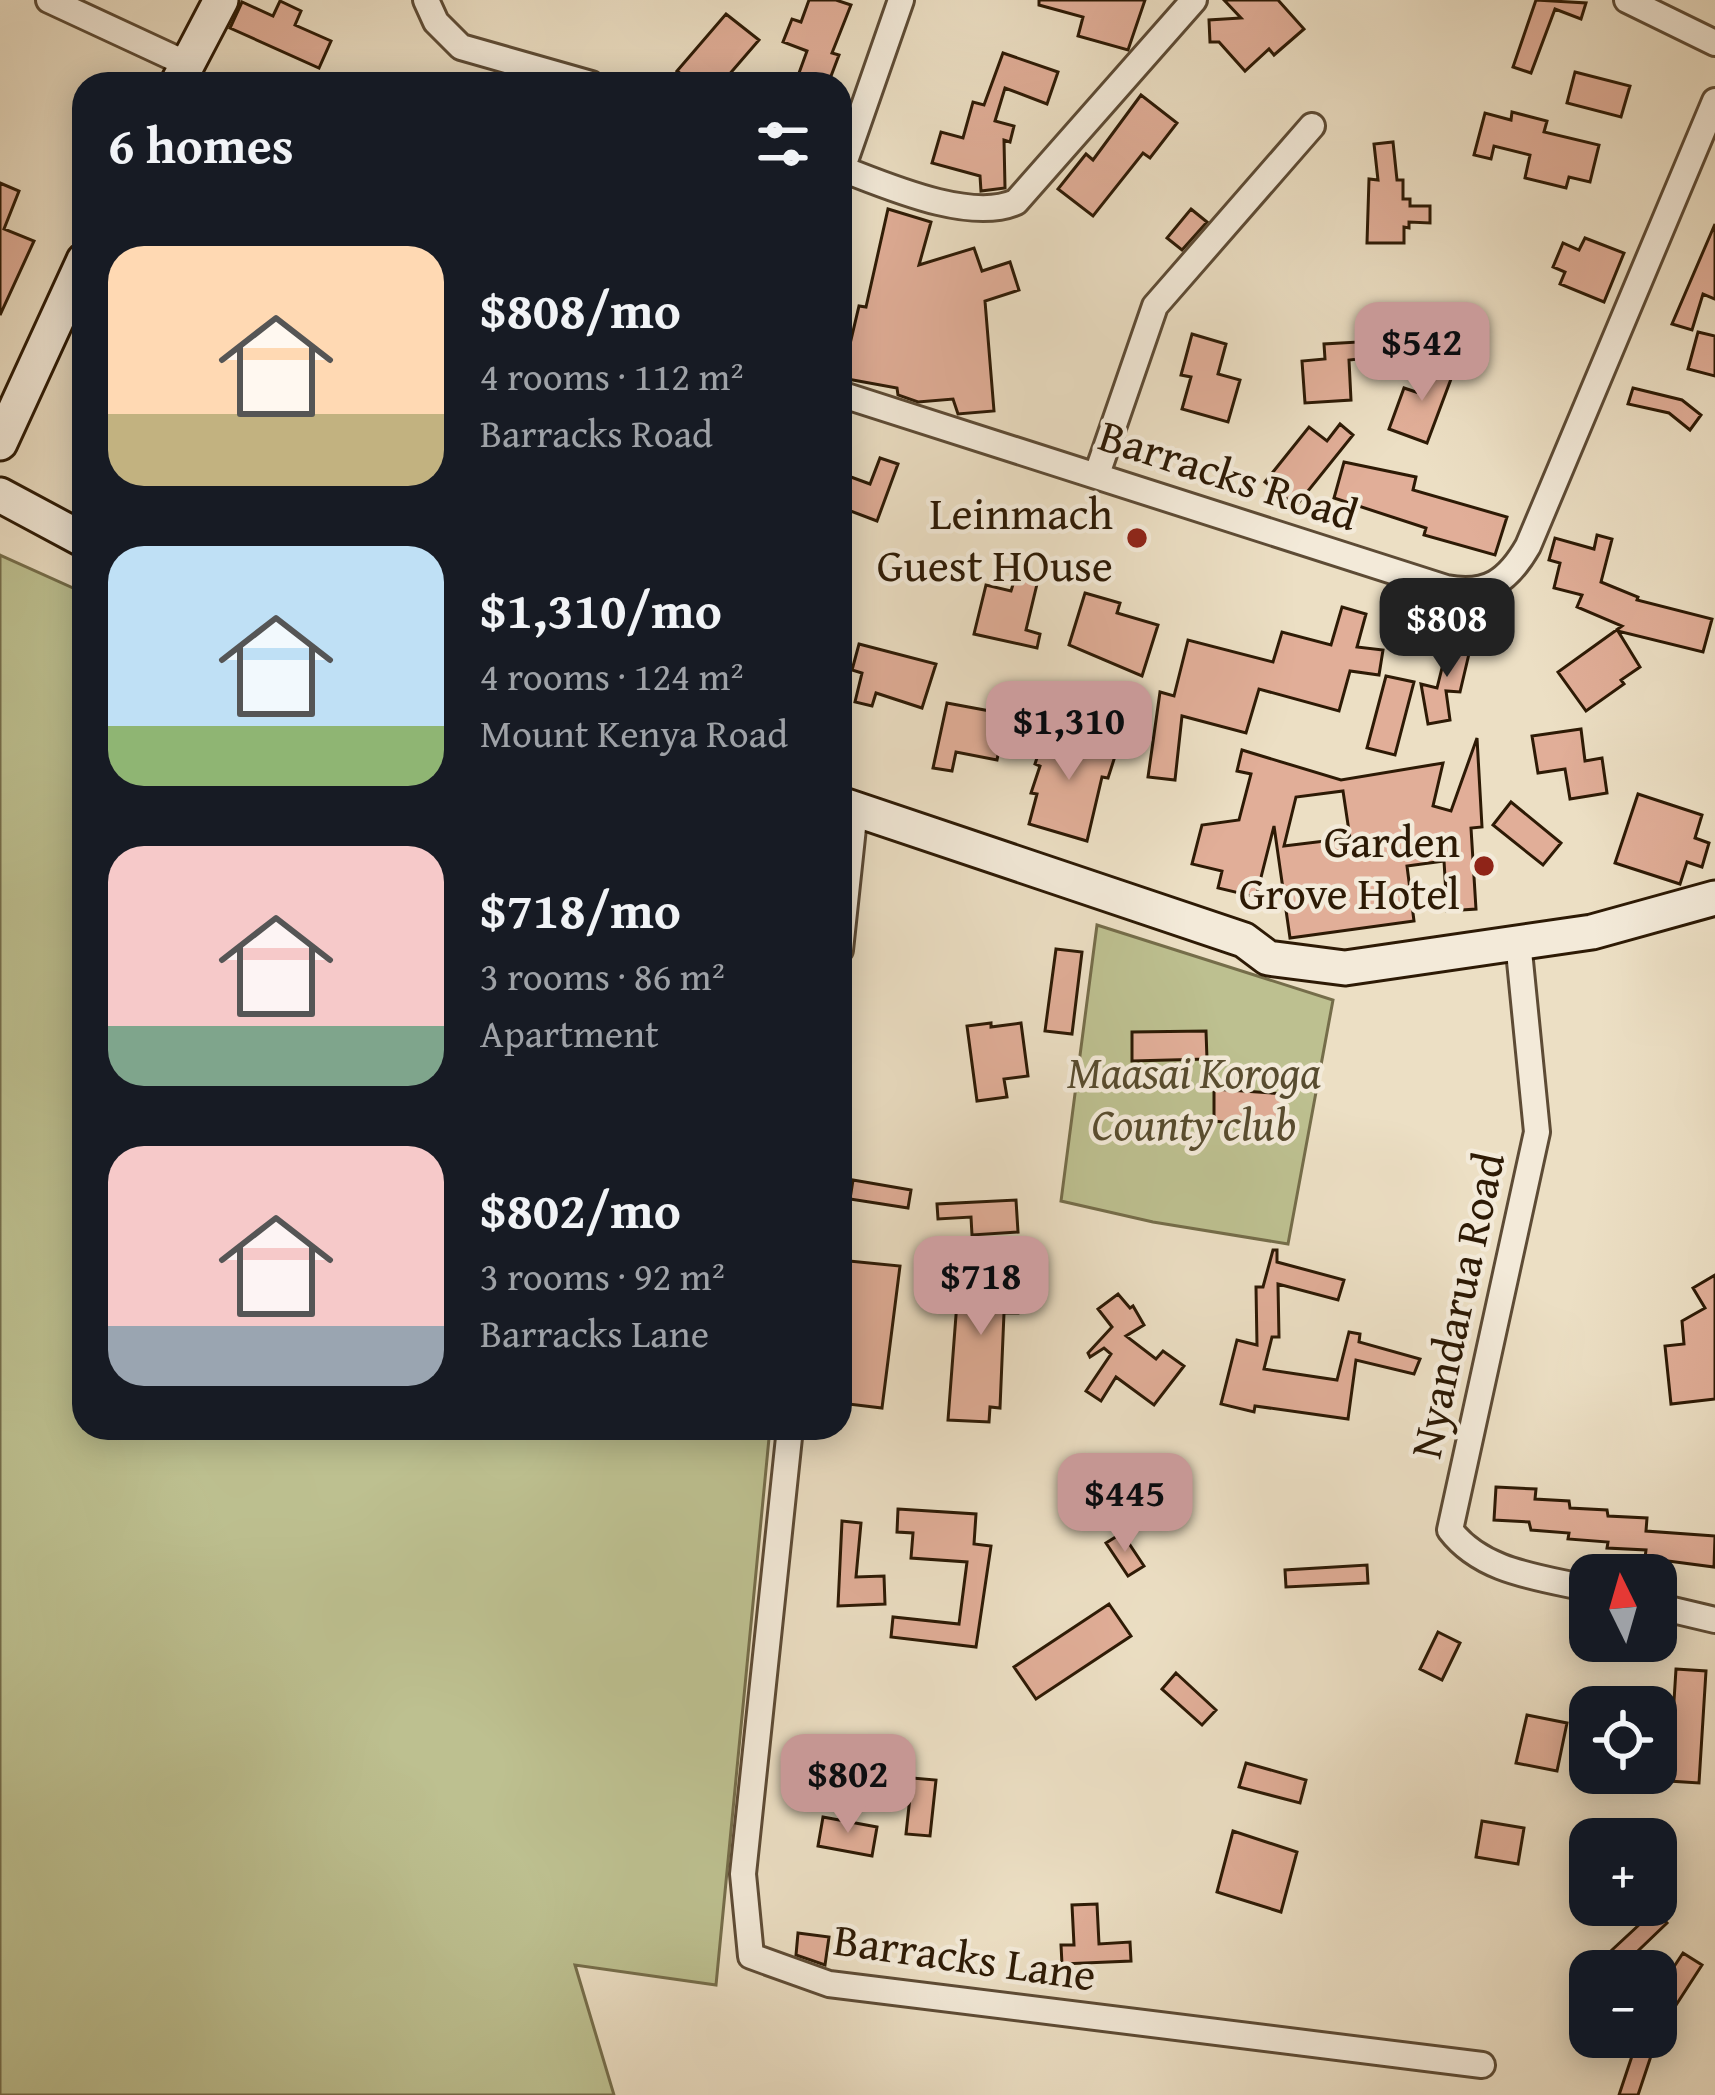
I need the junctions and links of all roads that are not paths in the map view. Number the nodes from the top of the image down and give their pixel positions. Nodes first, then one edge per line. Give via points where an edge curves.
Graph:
1 (49, 0) edge
2 (221, 0) edge
3 (427, 0) edge
4 (902, 0) edge
5 (1194, 0) edge
6 (1627, 0) edge
7 (1715, 43) edge
8 (178, 72) edge
9 (183, 72) edge
10 (549, 72) edge
11 (1715, 101) edge
12 (1312, 126) dead end
13 (852, 140) edge
14 (852, 174) edge
15 (72, 286) edge
16 (852, 398) edge
17 (0, 443) edge
18 (1097, 475) junction
19 (0, 495) edge
20 (72, 534) edge
21 (852, 808) edge
22 (1715, 898) edge
23 (1518, 941) junction
24 (789, 1440) edge
25 (1569, 1584) edge
26 (1677, 1611) edge
27 (1715, 1620) edge
28 (1482, 2065) dead end

1 - 8 street
2 - 9 main road
3 - 10 street via 461,47
4 - 13 street
5 - 14 street via 1016,202 957,206
6 - 7 street
11 - 18 street, Barracks Road via 1528,546 1502,582 1475,591 1445,588
12 - 18 street via 1155,306
15 - 17 main road
16 - 18 street, Barracks Road
19 - 20 main road
21 - 23 main road via 1244,940 1268,958 1345,968
22 - 23 main road via 1592,932
23 - 25 street, Nyandarua Road via 1537,1132 1450,1529 1490,1564
24 - 28 street, Barracks Lane via 743,1874 751,1956 829,1984
26 - 27 street

